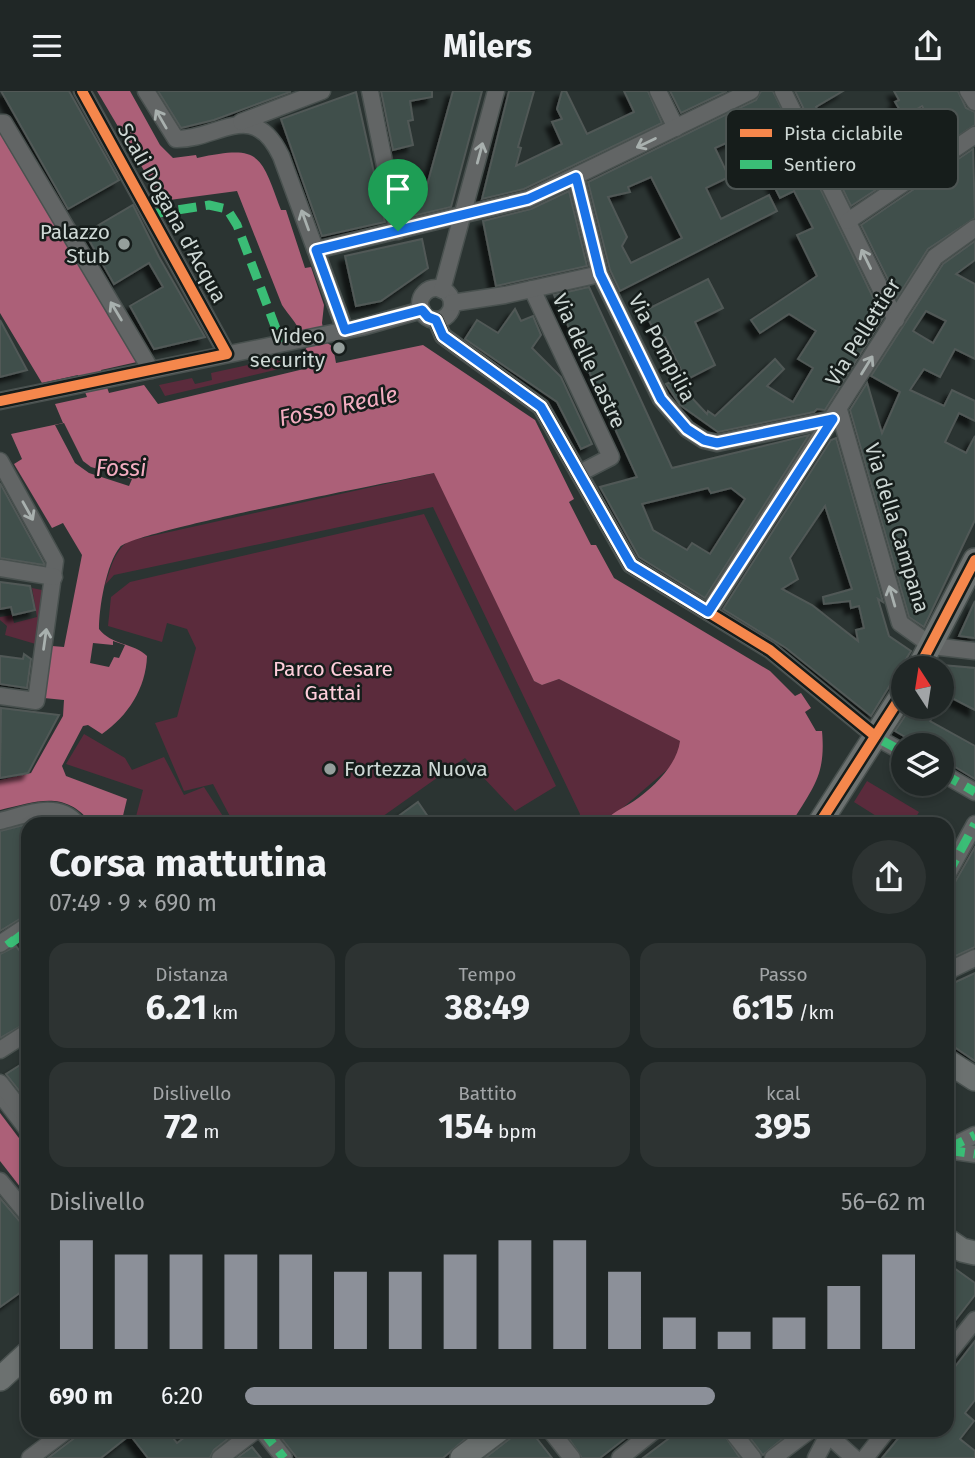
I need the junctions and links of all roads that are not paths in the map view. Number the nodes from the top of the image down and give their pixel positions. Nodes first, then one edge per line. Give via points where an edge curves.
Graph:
1 (82, 91) edge
2 (146, 91) edge
3 (322, 91) edge
4 (370, 91) edge
5 (496, 91) edge
6 (658, 91) edge
7 (751, 91) edge
8 (783, 91) edge
9 (968, 91) edge
10 (975, 102) edge
11 (792, 109) edge
12 (1, 121) edge
13 (241, 122) junction
14 (676, 128) junction
15 (975, 135) edge
16 (958, 147) edge
17 (576, 177) junction
18 (832, 189) edge
19 (895, 189) edge
20 (463, 215) junction
21 (848, 221) junction
22 (975, 228) edge
23 (398, 231) junction
24 (316, 250) junction
25 (600, 274) junction
26 (532, 289) junction
27 (447, 297) junction
28 (422, 310) junction
29 (436, 320) junction
30 (896, 320) junction
31 (345, 330) junction
32 (227, 353) junction
33 (148, 371) junction
34 (0, 401) edge
35 (836, 414) junction
36 (0, 461) edge
37 (580, 473) junction
38 (975, 560) edge
39 (0, 568) edge
40 (54, 577) junction
41 (708, 612) junction
42 (932, 646) junction
43 (975, 651) edge
44 (926, 656) edge
45 (0, 695) edge
46 (891, 716) edge
47 (879, 739) junction
48 (891, 746) edge
49 (954, 780) edge
50 (975, 792) edge
51 (69, 817) edge
52 (824, 817) edge
53 (0, 821) edge
54 (975, 824) edge
55 (954, 862) edge
56 (21, 930) edge
57 (21, 936) edge
58 (4, 942) edge
59 (975, 958) edge
60 (954, 968) edge
61 (21, 1036) edge
62 (0, 1050) edge
63 (954, 1066) edge
64 (975, 1079) edge
65 (0, 1083) edge
66 (0, 1100) edge
67 (21, 1110) edge
68 (21, 1128) edge
69 (975, 1135) edge
70 (954, 1146) edge
71 (954, 1150) edge
72 (975, 1154) edge
73 (0, 1181) edge
74 (21, 1206) edge
75 (975, 1320) edge
76 (954, 1346) edge
77 (21, 1360) edge
78 (0, 1379) edge
79 (57, 1437) edge
80 (249, 1437) edge
81 (263, 1437) edge
82 (490, 1437) edge
83 (556, 1437) edge
84 (646, 1437) edge
85 (737, 1437) edge
86 (810, 1437) edge
87 (819, 1437) edge
88 (828, 1437) edge
89 (882, 1437) edge
90 (30, 1458) edge
91 (220, 1458) edge
92 (284, 1458) edge
93 (462, 1458) edge
94 (572, 1458) edge
95 (620, 1458) edge
96 (753, 1458) edge
97 (773, 1458) edge
98 (816, 1458) edge
99 (854, 1458) edge
100 (865, 1458) edge

1 - 32 street, Scali Dogana d'Acqua
13 -> 2 street via 182,139 172,137
3 - 13 street
4 - 23 street
20 -> 5 street
6 - 14 street
7 - 14 street
8 - 11 street
9 - 10 street
33 -> 12 street
24 -> 13 street via 278,151 262,132
14 -> 17 street
15 - 16 street
17 - 20 street via 528,199
17 - 25 street, Via Pompilia
18 - 21 street
19 - 21 street
20 - 23 street
20 - 27 street
30 -> 21 street
22 - 30 street, Via Pellettier via 935,257
23 - 24 street
24 - 31 street
25 - 26 street, Via delle Lastre
25 - 35 street, Via Pompilia via 661,399 694,435 723,443
26 - 27 street, Via delle Lastre
26 - 37 street, Via delle Lastre via 611,457
27 - 28 street via 436,289 425,293
27 - 29 street via 450,312
28 - 29 street
28 - 31 street
29 - 37 street via 443,336 541,407
35 -> 30 street, Via Pellettier
31 - 32 street
32 - 33 street
33 - 34 street
35 - 41 street, Via Pellettier
42 -> 35 street, Via della Campana via 900,623
36 -> 40 street via 55,561
37 - 41 street via 631,565
38 - 42 street
39 - 40 street
45 -> 40 street via 36,701
41 - 47 street via 771,650
42 - 43 street
42 - 44 street
46 - 47 street
47 - 48 street
47 - 52 street
49 - 50 street
51 - 53 street via 47,810
54 - 55 street
56 - 58 street
57 - 58 street
59 - 60 street
61 - 62 street
63 - 64 street
65 - 67 street
66 - 68 lane
69 - 70 street
71 - 72 street
73 - 74 street
75 - 76 street
77 - 78 street
79 - 90 street
80 - 91 street
81 - 92 street
82 - 93 street
83 - 94 street
84 - 95 street
85 - 96 street
86 - 97 street
87 - 98 street
88 - 99 street
89 - 100 street

